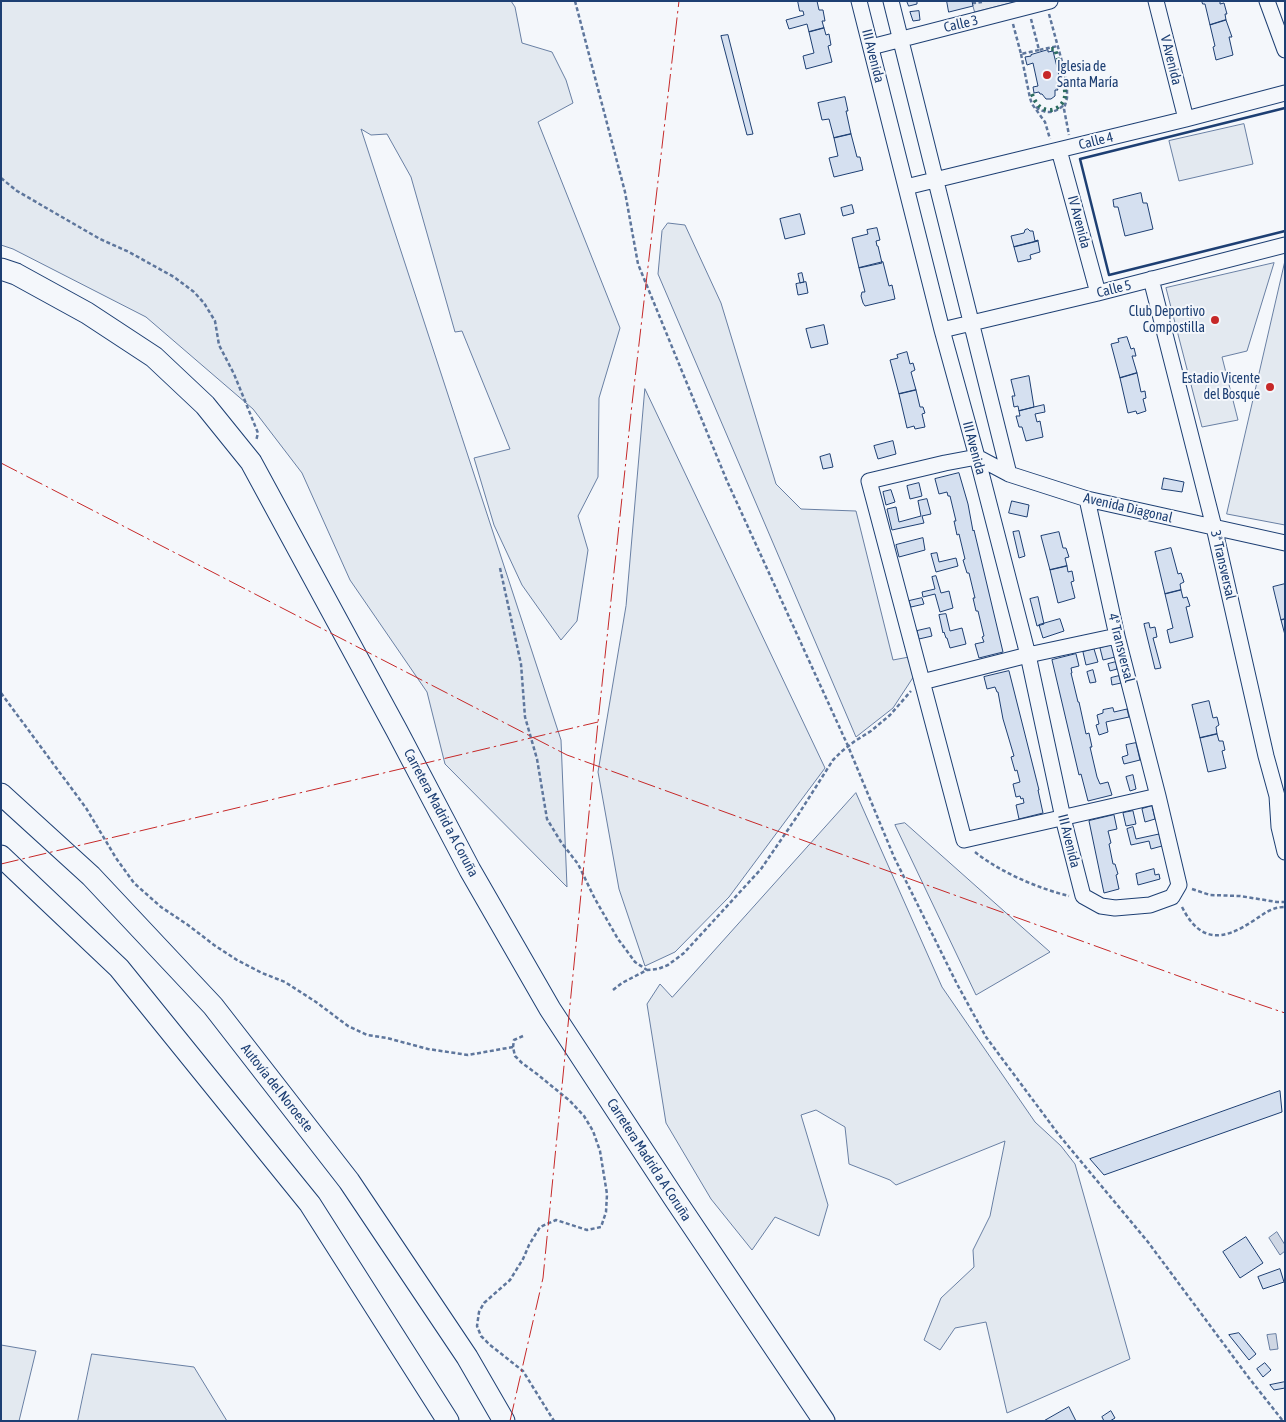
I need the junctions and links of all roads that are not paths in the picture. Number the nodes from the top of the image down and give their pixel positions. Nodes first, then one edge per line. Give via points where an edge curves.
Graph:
1 (859, 1) edge
2 (891, 1) edge
3 (1156, 1) edge
4 (1267, 1) edge
5 (1049, 6) edge
6 (901, 38) junction
7 (871, 47) junction
8 (1285, 50) edge
9 (1285, 94) edge
10 (1186, 119) junction
11 (1059, 150) junction
12 (935, 180) junction
13 (906, 187) junction
14 (1285, 245) edge
15 (1, 269) edge
16 (1151, 279) junction
17 (1098, 293) junction
18 (972, 322) junction
19 (942, 330) junction
20 (977, 457) junction
21 (1009, 474) junction
22 (1087, 499) junction
23 (1214, 527) junction
24 (1285, 543) edge
25 (1117, 636) junction
26 (1028, 655) junction
27 (922, 680) junction
28 (1, 794) edge
29 (1158, 796) junction
30 (1064, 818) junction
31 (1285, 852) edge
32 (1, 856) edge
33 (1082, 896) joint
34 (448, 1421) edge
35 (504, 1421) edge
36 (824, 1421) edge

1 - 7 street, III Avenida
2 - 6 street, III Avenida
3 - 10 street, V Avenida
4 - 8 street
5 - 6 street, Calle 3
6 - 7 street, Calle 3
6 - 12 street, III Avenida
7 - 13 street, III Avenida
9 - 10 street, Calle 4
10 - 11 street, Calle 4
11 - 12 street, Calle 4
11 - 17 street, IV Avenida
12 - 13 street, Calle 4
12 - 18 street, III Avenida
13 - 19 street, III Avenida
14 - 16 street, Calle 5
15 - 36 highway, Carretera Madrid a A Coruña via 87,313 154,357 205,405 251,462 470,870 550,1009
16 - 17 street, Calle 5
16 - 23 street, 3ª Transversal
17 - 18 street, Calle 5
18 - 19 street, Calle 5
18 - 21 street, III Avenida
19 - 20 street, III Avenida
20 - 21 street, Avenida Diagonal
20 - 26 street, III Avenida
20 - 27 street via 869,481
21 - 22 street, Avenida Diagonal
22 - 23 street, Avenida Diagonal
22 - 25 street, 4ª Transversal
23 - 24 street, Avenida Diagonal
23 - 31 street, 3ª Transversal via 1277,796
25 - 26 street
25 - 29 street, 4ª Transversal
26 - 27 street
26 - 30 street, III Avenida
27 - 30 street via 964,840
28 - 35 highway, Autovía del Noroeste via 91,876 213,1006 349,1180 467,1357
29 - 30 street
29 - 33 street, 4ª Transversal via 1177,888 1172,897 1150,904 1115,908 1101,906
30 - 33 street, III Avenida
32 - 34 highway via 119,968 310,1204

